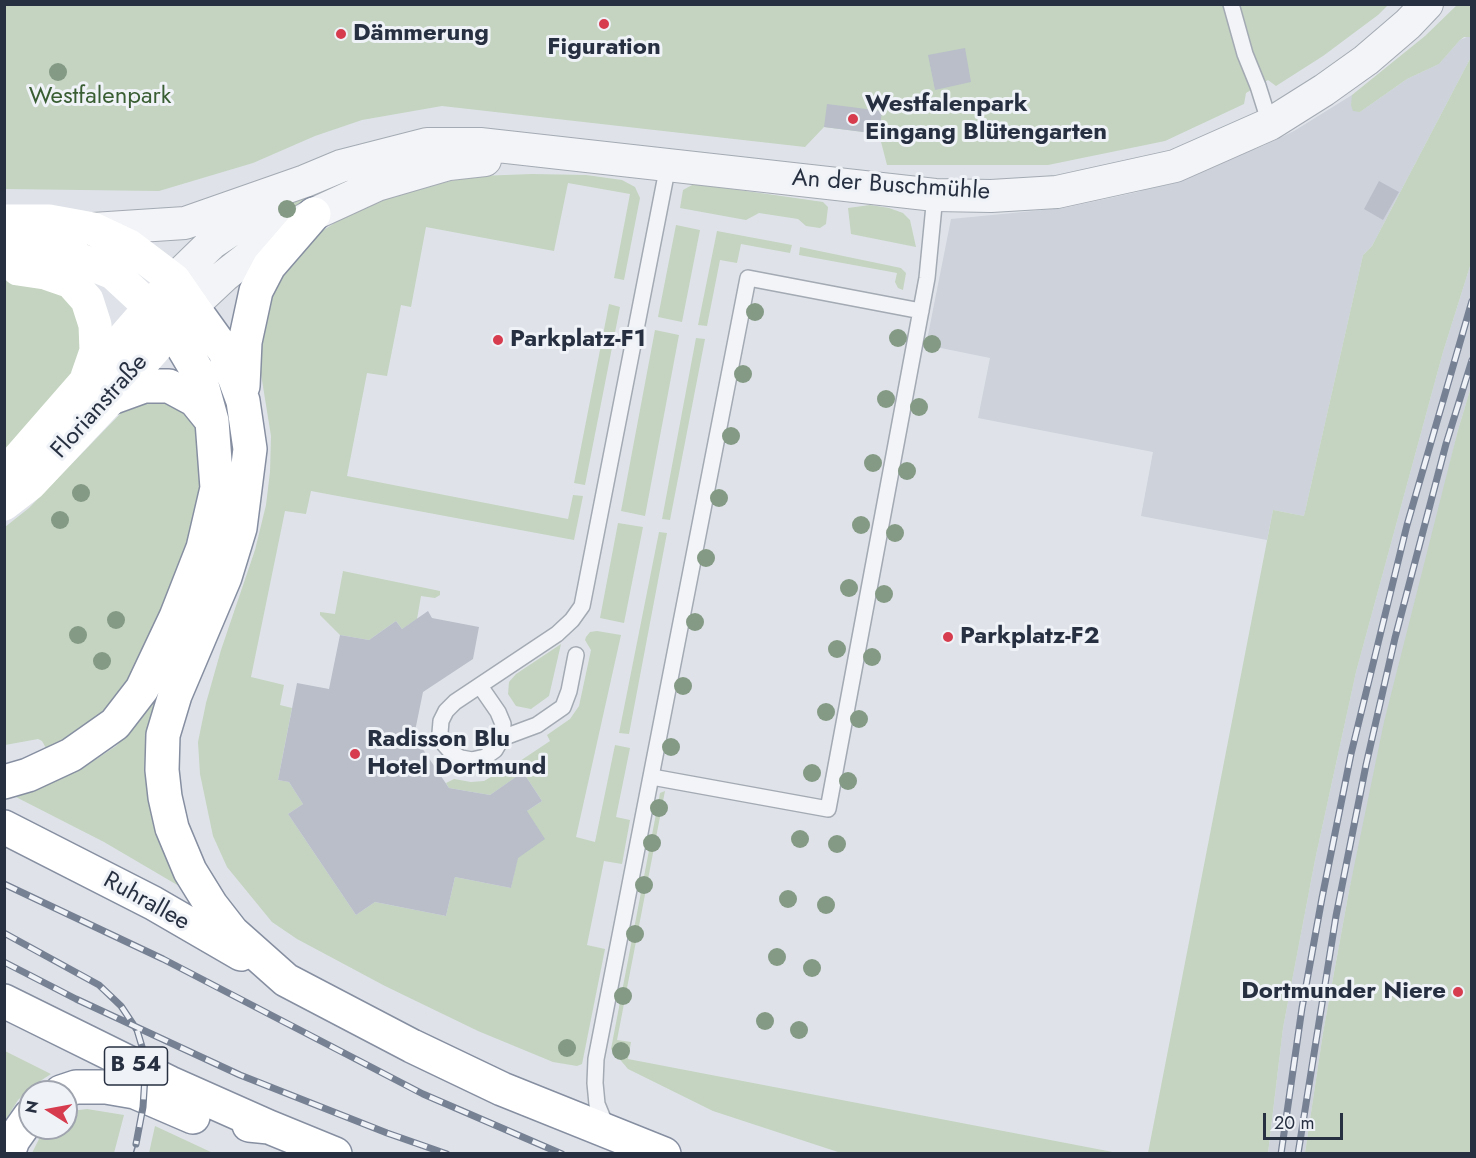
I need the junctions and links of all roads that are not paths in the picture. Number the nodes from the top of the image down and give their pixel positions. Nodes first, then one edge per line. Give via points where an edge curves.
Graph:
1 (1231, 4) edge
2 (1427, 4) edge
3 (1270, 124) junction
4 (555, 153) junction
5 (668, 165) junction
6 (305, 181) junction
7 (935, 195) junction
8 (314, 214) junction
9 (4, 221) edge
10 (93, 229) junction
11 (4, 250) edge
12 (4, 268) edge
13 (172, 305) junction
14 (921, 311) junction
15 (99, 388) junction
16 (243, 401) junction
17 (212, 421) junction
18 (4, 475) edge
19 (4, 504) edge
20 (576, 655) dead end
21 (480, 686) junction
22 (502, 738) junction
23 (652, 777) junction
24 (4, 782) edge
25 (4, 827) edge
26 (286, 980) junction
27 (4, 1001) edge
28 (78, 1087) edge
29 (269, 1127) junction
30 (18, 1133) edge
31 (625, 1139) junction
32 (8, 1154) edge
33 (335, 1154) edge
34 (664, 1154) edge

1 - 3 lane
2 - 3 street, An der Buschmühle via 1366,60
3 - 7 street, An der Buschmühle via 1175,166 1057,192
4 - 5 street, An der Buschmühle
4 - 6 street, An der Buschmühle via 480,144 427,144 341,166
4 - 8 street, An der Buschmühle via 449,164 377,185
5 - 7 street, An der Buschmühle
5 - 21 lane via 582,606 558,634
6 - 10 street, An der Buschmühle via 185,223
6 - 13 street, An der Buschmühle via 212,243
7 - 14 lane
8 - 13 street, An der Buschmühle via 270,240 224,276
8 - 16 main road via 269,266 256,291 245,342
9 - 10 main road via 49,221
10 - 13 main road via 129,246
11 - 13 main road via 37,250 78,259
12 - 15 main road via 45,273 71,282 87,300 95,325
13 - 15 main road, Florianstraße
13 - 16 main road via 225,352
13 - 17 main road via 199,374
14 - 23 lane via 748,278
14 - 23 lane via 828,809
15 - 17 main road via 169,387 195,400
15 - 18 main road, Florianstraße
15 - 19 main road, Florianstraße via 30,484
16 - 26 main road via 250,449 240,528 225,576 175,695 164,735 162,770 172,828 190,871 232,932
17 - 24 main road via 217,488 203,548 142,689 115,724 71,754
20 - 22 lane via 562,707 537,725
21 - 22 lane via 498,712 503,724
21 - 22 lane via 446,711 440,733 444,744 460,758 472,760 485,758
23 - 31 lane via 595,1065 597,1104 604,1121
25 - 26 main road, Ruhrallee via 153,903
26 - 31 main road via 502,1089
27 - 29 main road, B 54
28 - 29 main road via 106,1086 135,1092 202,1121
29 - 33 main road, B 54
30 - 32 main road
31 - 34 main road

